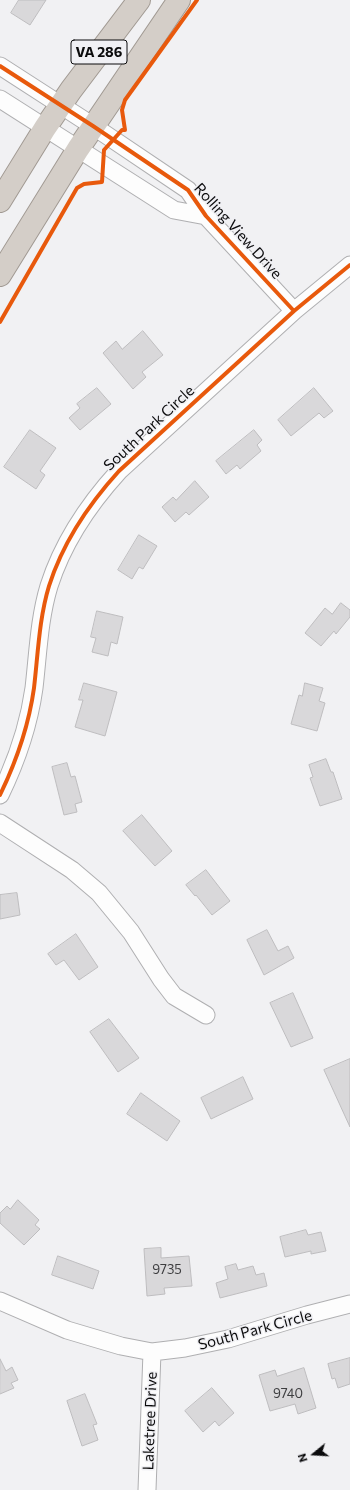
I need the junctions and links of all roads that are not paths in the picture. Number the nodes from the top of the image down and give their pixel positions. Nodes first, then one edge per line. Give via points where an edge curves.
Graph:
1 (139, 0) edge
2 (179, 0) edge
3 (0, 66) edge
4 (0, 99) edge
5 (61, 105) junction
6 (93, 126) junction
7 (45, 128) junction
8 (78, 149) junction
9 (0, 201) edge
10 (206, 216) junction
11 (350, 265) edge
12 (0, 275) edge
13 (294, 311) junction
14 (0, 795) edge
15 (0, 823) edge
16 (206, 1015) dead end
17 (0, 1301) edge
18 (350, 1304) edge
19 (152, 1352) junction
20 (147, 1490) edge

1 - 5 highway, VA 286
2 - 6 highway, VA 286
3 - 5 street, Rolling View Drive
4 - 7 street, Rolling View Drive
5 - 6 street, Rolling View Drive
5 - 7 highway, VA 286
6 - 8 highway, VA 286
6 - 10 street, Rolling View Drive via 188,190
7 - 8 street, Rolling View Drive
7 - 9 highway, VA 286
8 - 10 street, Rolling View Drive via 174,210
8 - 12 highway, VA 286
10 - 13 street, Rolling View Drive
11 - 13 street, South Park Circle
13 - 14 street, South Park Circle via 119,471 97,495 77,524 61,554 49,587 28,716
15 - 16 street via 72,870 99,893 131,932 160,979 174,996
17 - 19 street, South Park Circle via 67,1330
18 - 19 street, South Park Circle via 228,1340
19 - 20 street, Laketree Drive

